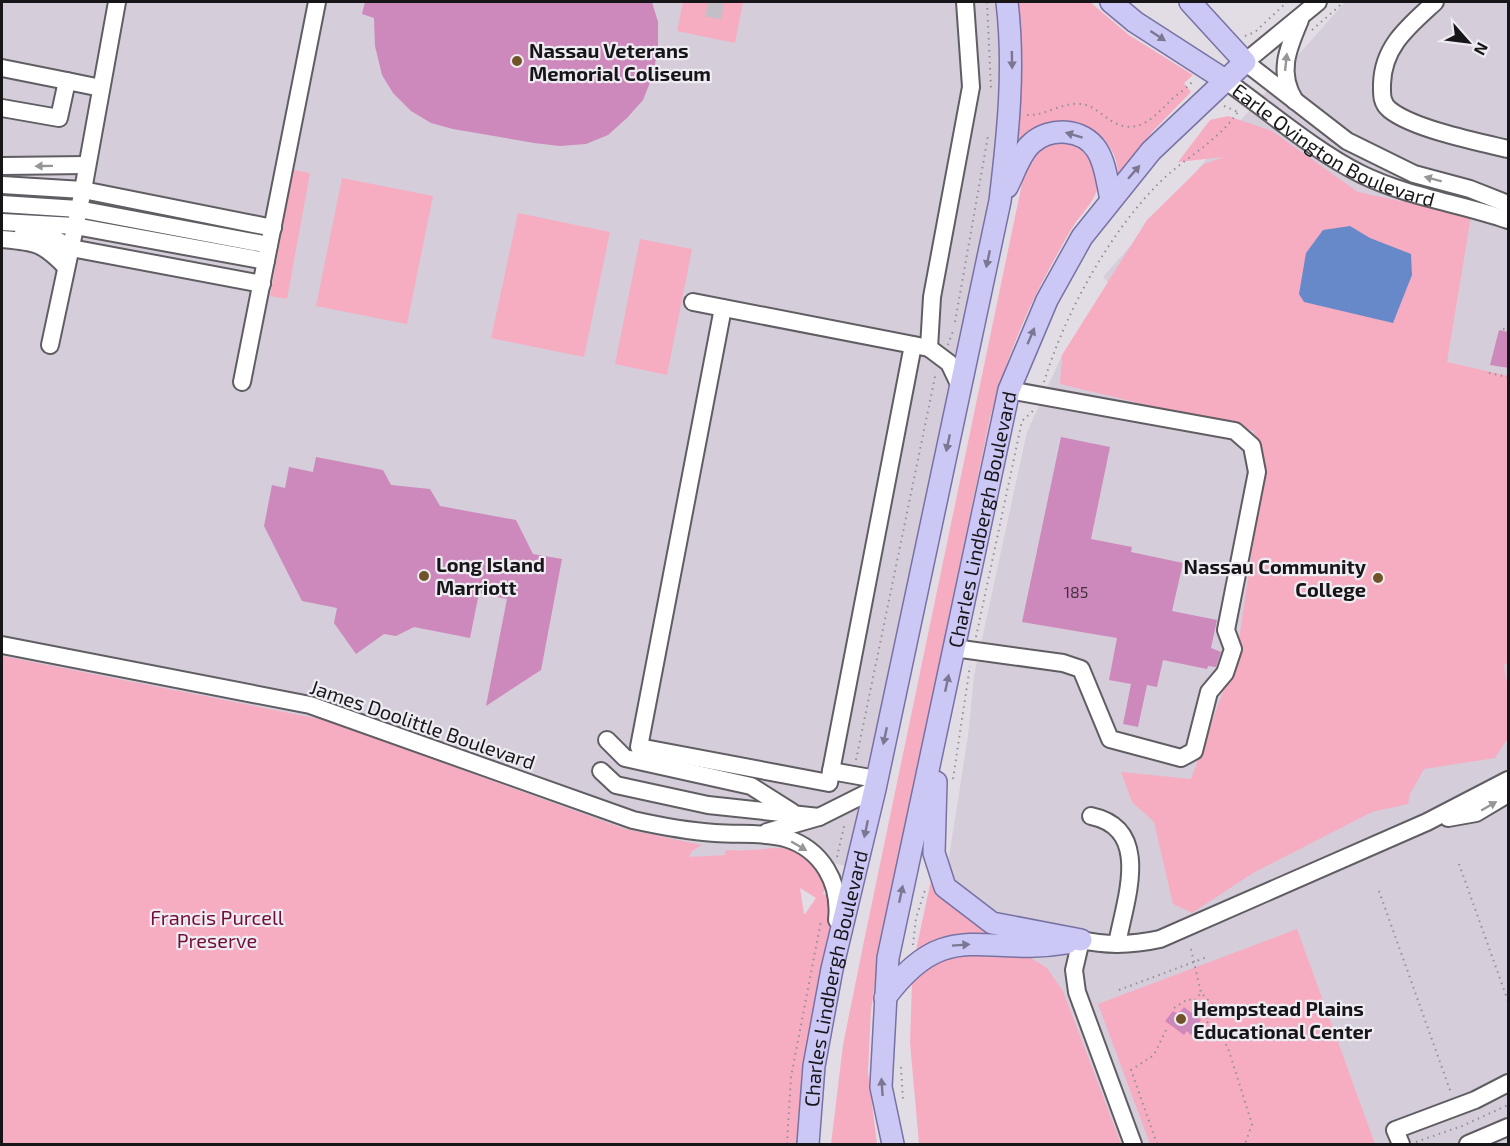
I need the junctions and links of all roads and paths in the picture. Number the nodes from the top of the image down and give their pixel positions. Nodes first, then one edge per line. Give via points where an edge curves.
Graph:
1 (117, 2) edge
2 (317, 2) edge
3 (965, 2) edge
4 (987, 2) edge
5 (1007, 2) edge
6 (1111, 2) edge
7 (1190, 2) edge
8 (1287, 2) edge
9 (1318, 2) edge
10 (1344, 2) edge
11 (1435, 2) edge
12 (1301, 17) junction
13 (1311, 32) dead end
14 (1239, 40) dead end
15 (1245, 62) junction
16 (2, 68) edge
17 (1198, 76) dead end
18 (1225, 80) junction
19 (67, 81) junction
20 (102, 88) junction
21 (991, 91) dead end
22 (1299, 106) junction
23 (1242, 107) dead end
24 (2, 108) edge
25 (1020, 114) dead end
26 (989, 132) dead end
27 (1509, 149) edge
28 (87, 165) junction
29 (2, 166) edge
30 (2, 185) edge
31 (2, 194) edge
32 (1111, 199) junction
33 (1000, 201) junction
34 (2, 204) edge
35 (79, 208) junction
36 (1502, 210) edge
37 (2, 213) edge
38 (2, 222) edge
39 (2, 231) edge
40 (2, 239) edge
41 (269, 245) junction
42 (70, 248) junction
43 (66, 267) junction
44 (262, 284) junction
45 (693, 302) dead end
46 (723, 308) junction
47 (1503, 329) dead end
48 (1509, 330) edge
49 (950, 342) dead end
50 (50, 345) dead end
51 (921, 347) junction
52 (938, 368) dead end
53 (1489, 373) dead end
54 (1509, 377) edge
55 (1045, 378) dead end
56 (242, 382) dead end
57 (960, 386) junction
58 (1009, 390) junction
59 (1040, 407) dead end
60 (2, 645) edge
61 (964, 649) junction
62 (939, 720) junction
63 (831, 771) junction
64 (853, 775) junction
65 (1509, 780) edge
66 (875, 784) junction
67 (951, 789) dead end
68 (1509, 794) edge
69 (848, 803) junction
70 (793, 813) junction
71 (1091, 816) dead end
72 (819, 817) junction
73 (1427, 822) junction
74 (757, 834) junction
75 (936, 862) junction
76 (1459, 864) dead end
77 (832, 875) junction
78 (1380, 891) dead end
79 (821, 921) dead end
80 (1081, 940) junction
81 (1117, 944) junction
82 (1191, 949) dead end
83 (1207, 957) dead end
84 (1194, 962) junction
85 (909, 968) junction
86 (832, 969) junction
87 (1119, 990) dead end
88 (1201, 993) junction
89 (885, 999) junction
90 (1509, 1001) edge
91 (1174, 1008) dead end
92 (1166, 1030) dead end
93 (900, 1066) dead end
94 (1509, 1083) edge
95 (1452, 1097) dead end
96 (1509, 1105) edge
97 (903, 1107) dead end
98 (1509, 1127) edge
99 (787, 1144) edge
100 (808, 1144) edge
101 (892, 1144) edge
102 (1133, 1144) edge
103 (1157, 1144) edge
104 (1245, 1144) edge
105 (1401, 1144) edge
106 (1407, 1144) edge
107 (1468, 1144) edge

1 - 20 street
2 - 41 street
3 - 51 street via 971,87
4 - 21 path
5 -> 33 main road, Charles Lindbergh Boulevard via 1012,71
6 -> 18 main road, Earle Ovington Boulevard
7 - 15 main road, Earle Ovington Boulevard
8 - 14 path via 1254,32
9 - 12 street, Charles Lindbergh Boulevard
10 - 13 path
11 - 27 street via 1388,52 1382,74 1382,99 1389,109 1408,119
12 - 15 street, Charles Lindbergh Boulevard
22 -> 12 street via 1286,80 1285,63
15 - 18 main road, Charles Lindbergh Boulevard
15 - 22 street, Earle Ovington Boulevard
16 - 19 street
17 - 25 path via 1153,120 1134,128 1120,126 1084,104 1069,104 1038,115
32 -> 18 main road, Charles Lindbergh Boulevard via 1151,151
18 - 36 street, Earle Ovington Boulevard via 1359,173 1407,193
19 - 20 street
19 - 24 street via 59,118
20 - 28 street
36 -> 22 street, Earle Ovington Boulevard via 1470,189 1414,174 1347,141
23 - 55 path via 1221,135 1175,168 1130,218 1080,296
26 - 49 path
28 -> 29 street
28 - 35 street
30 - 35 street
31 - 35 street
32 -> 33 main road via 1097,149 1076,134 1064,132 1046,134 1031,143
58 -> 32 main road, Charles Lindbergh Boulevard via 1047,300 1082,237
33 -> 57 main road, Charles Lindbergh Boulevard
34 - 35 street
35 - 37 street
35 - 38 street
35 - 41 street
35 - 41 street
35 - 42 street
39 - 42 street via 36,234
40 - 43 street via 32,242 49,249
41 - 44 street
42 - 43 street
42 - 44 street
43 - 50 street
44 - 56 street
45 - 46 street
46 - 51 street
46 - 63 street via 639,747 829,783
47 - 48 path
51 - 57 street via 949,363
51 - 63 street
52 - 64 path
53 - 54 path
57 -> 66 main road, Charles Lindbergh Boulevard
58 - 61 main road, Charles Lindbergh Boulevard
58 - 61 street via 1235,430 1252,446 1257,472 1226,630 1233,649 1225,673 1209,692 1194,751 1181,758 1110,739 1080,669 1063,663
59 - 61 path via 1022,421
60 - 74 street, James Doolittle Boulevard via 310,705 633,820 684,830
62 -> 61 main road, Charles Lindbergh Boulevard
61 - 67 path
62 - 75 main road via 934,802
89 -> 62 main road, Charles Lindbergh Boulevard via 894,930
63 - 64 street
64 - 66 street
65 - 73 street
66 - 69 street, James Doolittle Boulevard
66 -> 86 main road, Charles Lindbergh Boulevard
73 -> 68 street via 1476,813
69 - 72 street, James Doolittle Boulevard
69 - 77 path
70 - 70 street via 706,815 612,795 601,782 604,755 622,767 711,786
70 - 72 street
71 - 81 street via 1115,824 1129,844 1131,868
72 - 74 street, James Doolittle Boulevard
73 - 81 street via 1160,939 1137,945
74 -> 77 street, James Doolittle Boulevard via 796,843
75 - 80 main road via 945,888 992,923
75 - 85 path via 916,918
76 - 90 path
77 - 86 street via 839,905
78 - 95 path
79 - 99 path via 791,1077
80 - 81 street
85 -> 80 main road via 935,951 952,946 1036,948
80 - 102 street via 1083,1011
82 - 84 path
83 - 84 path
84 - 87 path
84 - 88 path
85 - 89 main road
86 - 100 main road, Charles Lindbergh Boulevard via 814,1066
88 - 91 path via 1194,1001 1188,999
88 - 104 path via 1215,1007 1205,1019 1228,1048 1252,1124
101 -> 89 main road, Charles Lindbergh Boulevard via 881,1087
92 - 103 path via 1154,1055 1131,1070
93 - 97 path
94 - 105 street via 1395,1130
96 - 106 path
98 - 107 street

